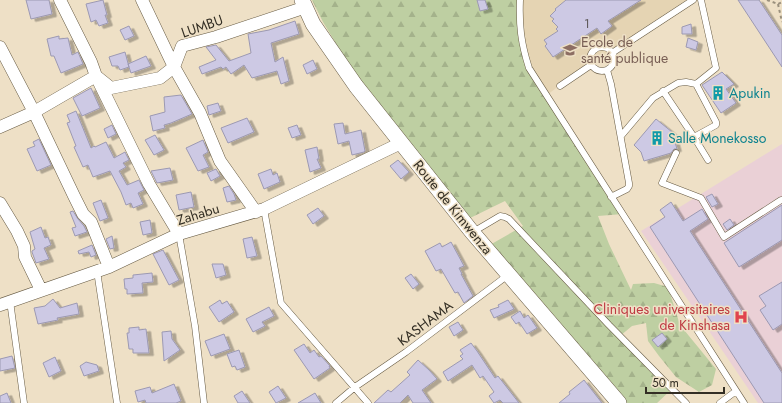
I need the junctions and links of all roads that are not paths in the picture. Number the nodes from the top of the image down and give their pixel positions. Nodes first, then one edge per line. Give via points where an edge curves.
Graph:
1 (60, 0) edge
2 (142, 0) edge
3 (520, 0) edge
4 (693, 0) edge
5 (701, 0) edge
6 (301, 5) edge
7 (0, 47) edge
8 (612, 53) junction
9 (591, 65) junction
10 (174, 67) junction
11 (606, 70) junction
12 (96, 76) junction
13 (696, 84) junction
14 (560, 86) dead end
15 (663, 91) junction
16 (34, 112) junction
17 (0, 127) edge
18 (621, 136) junction
19 (694, 136) junction
20 (401, 143) junction
21 (676, 153) dead end
22 (708, 160) dead end
23 (611, 196) junction
24 (782, 200) edge
25 (0, 203) edge
26 (260, 211) junction
27 (472, 232) junction
28 (179, 234) junction
29 (109, 267) junction
30 (97, 271) junction
31 (508, 275) junction
32 (41, 290) junction
33 (5, 303) edge
34 (355, 387) junction
35 (736, 390) junction
36 (24, 403) edge
37 (117, 403) edge
38 (204, 403) edge
39 (336, 403) edge
40 (368, 403) edge
41 (619, 403) edge
42 (686, 403) edge
43 (720, 403) edge
44 (744, 403) edge

1 - 12 street
2 - 10 street
3 - 23 lane via 522,46 529,68
4 - 8 lane
5 - 13 lane via 716,68
6 - 10 street, LUMBU via 216,37 182,46
6 - 20 street, Route de Kimwenza via 334,56
7 - 16 street
8 - 9 lane via 604,47 597,48 590,55
8 - 11 lane via 614,63
9 - 11 lane via 596,70
9 - 14 lane
10 - 12 street via 160,78 111,88
10 - 26 street via 200,114 220,161
11 - 18 lane
12 - 16 street
12 - 28 street via 149,184
13 - 15 lane via 682,82
13 - 19 lane via 716,124
15 - 18 lane via 647,103
15 - 19 lane
16 - 17 street
16 - 29 street via 83,214 91,222
18 - 23 lane via 629,186
19 - 22 lane
20 - 26 street, Zahabu
20 - 27 street, Route de Kimwenza
21 - 24 lane via 662,183 701,198 724,237
23 - 35 lane
25 - 32 street via 17,231 25,248 25,256
26 - 28 street, Zahabu
26 - 34 lane via 281,303
27 - 31 street, Route de Kimwenza
27 - 42 lane via 500,216 509,219
28 - 29 street, Zahabu
28 - 38 lane via 195,326
29 - 30 street, Zahabu
30 - 32 street, Zahabu
30 - 37 lane
31 - 34 lane, KASHAMA
31 - 41 street, Route de Kimwenza
32 - 33 street, Zahabu
33 - 36 lane
34 - 39 lane, KASHAMA
34 - 40 lane
35 - 43 lane
35 - 44 lane

